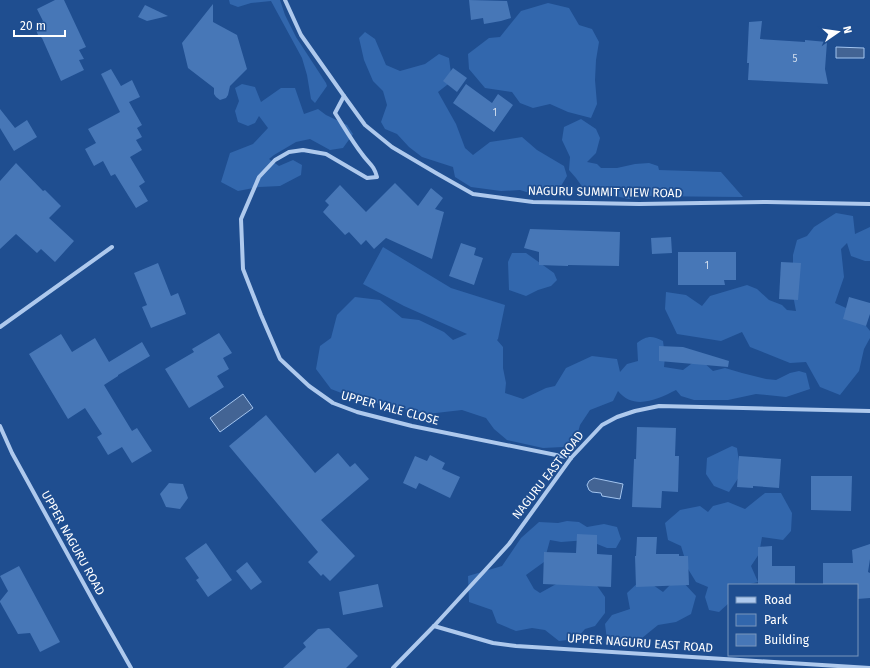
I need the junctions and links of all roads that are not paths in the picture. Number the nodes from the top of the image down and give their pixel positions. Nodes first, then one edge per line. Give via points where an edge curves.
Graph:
1 (285, 0) edge
2 (344, 96) junction
3 (870, 204) edge
4 (112, 247) dead end
5 (0, 327) edge
6 (870, 412) edge
7 (0, 426) edge
8 (571, 458) junction
9 (434, 626) junction
10 (131, 668) edge
11 (393, 668) edge
12 (870, 668) edge

1 - 2 street, NAGURU SUMMIT VIEW ROAD via 301,35
2 - 3 street, NAGURU SUMMIT VIEW ROAD via 365,125 392,147 473,194 533,202
2 - 8 street, UPPER VALE CLOSE via 335,113 375,169 377,177 367,178 326,154 303,150 289,152 275,160 258,177 241,219 243,269 280,359 309,386 333,403 357,412 412,426
4 - 5 street
6 - 8 street, NAGURU EAST ROAD via 659,406 617,417 602,425
7 - 10 street, UPPER NAGURU ROAD via 12,453
8 - 9 street, NAGURU EAST ROAD via 509,544
9 - 11 street, NAGURU EAST ROAD
9 - 12 street, UPPER NAGURU EAST ROAD via 493,643 516,646

